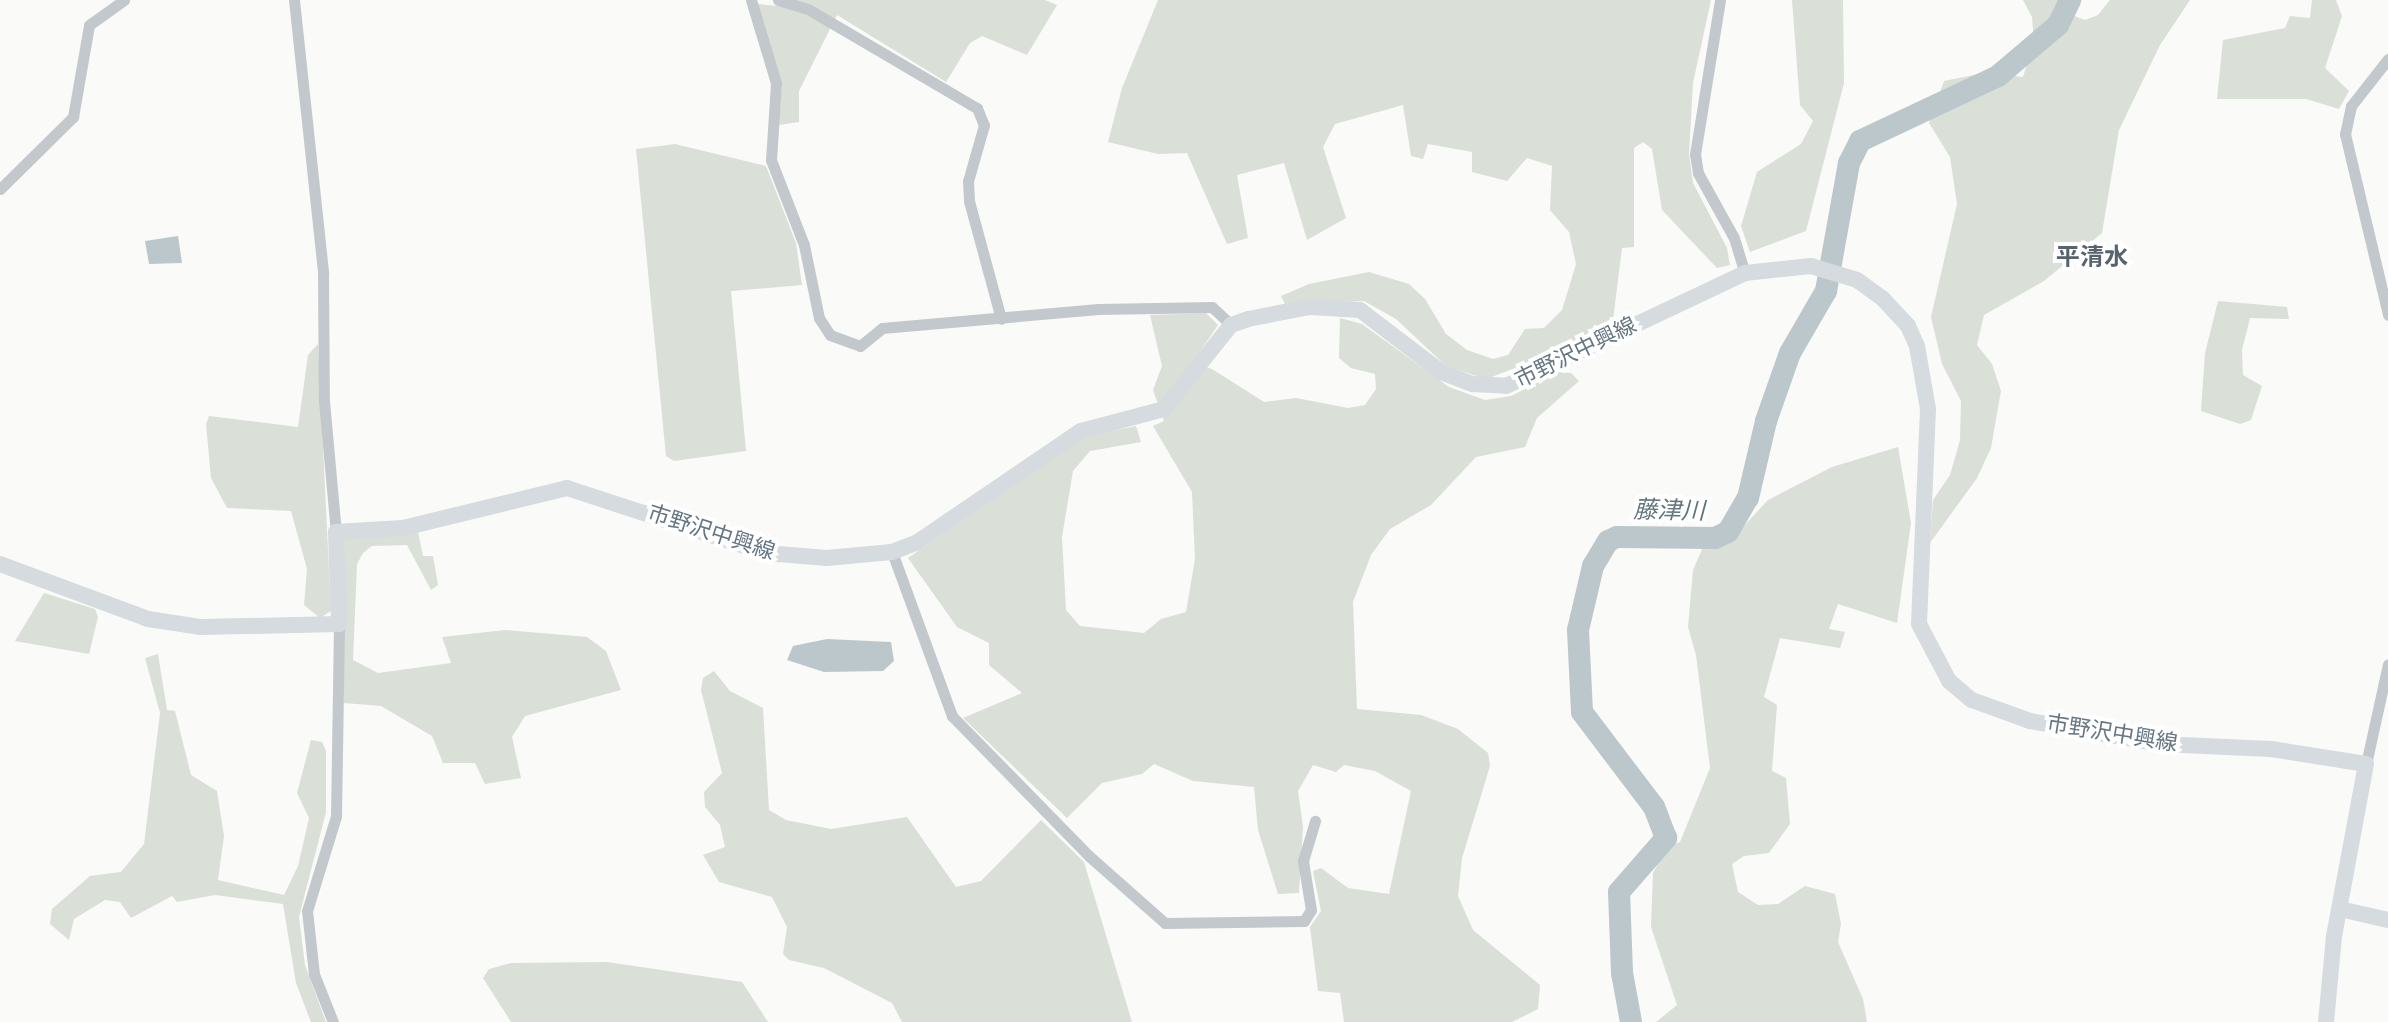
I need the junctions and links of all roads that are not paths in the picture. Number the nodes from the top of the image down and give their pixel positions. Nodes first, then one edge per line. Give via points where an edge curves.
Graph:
1 (124, 0) edge
2 (294, 0) edge
3 (751, 0) edge
4 (778, 0) edge
5 (1720, 0) edge
6 (2388, 59) edge
7 (0, 189) edge
8 (1745, 273) junction
9 (2388, 315) edge
10 (1001, 319) junction
11 (1231, 325) junction
12 (336, 532) junction
13 (892, 552) junction
14 (0, 564) edge
15 (339, 624) junction
16 (2388, 664) edge
17 (2366, 764) junction
18 (1315, 821) dead end
19 (2340, 909) junction
20 (2388, 920) edge
21 (333, 1022) edge
22 (2326, 1022) edge

1 - 7 street via 89,25 73,117
2 - 12 street via 323,273 324,401
3 - 10 street via 776,83 771,160 804,245 819,318 830,335 860,346 882,328
4 - 10 street via 808,9 977,108 984,125 968,181 969,201
5 - 8 street via 1695,154 1698,173 1734,238
6 - 9 street via 2351,106 2345,134
8 - 11 main road, 市野沢中興線 via 1506,386 1473,384 1441,372 1360,310 1310,307
8 - 17 main road, 市野沢中興線 via 1804,265 1857,280 1908,326 1924,367 1928,429 1918,607 1925,640 1949,681 1972,700 2030,721 2160,744 2271,749
10 - 11 street via 1098,309 1212,307
11 - 13 main road, 市野沢中興線 via 1164,409 1081,431 916,543
12 - 13 main road, 市野沢中興線 via 403,528 567,488 778,556
12 - 15 main road
13 - 18 street via 952,716 1155,916 1184,925 1304,921 1311,910 1303,861
14 - 15 main road via 148,619 201,627
15 - 21 street via 336,816 307,911 314,974
16 - 17 street
17 - 19 main road
19 - 20 main road
19 - 22 main road

